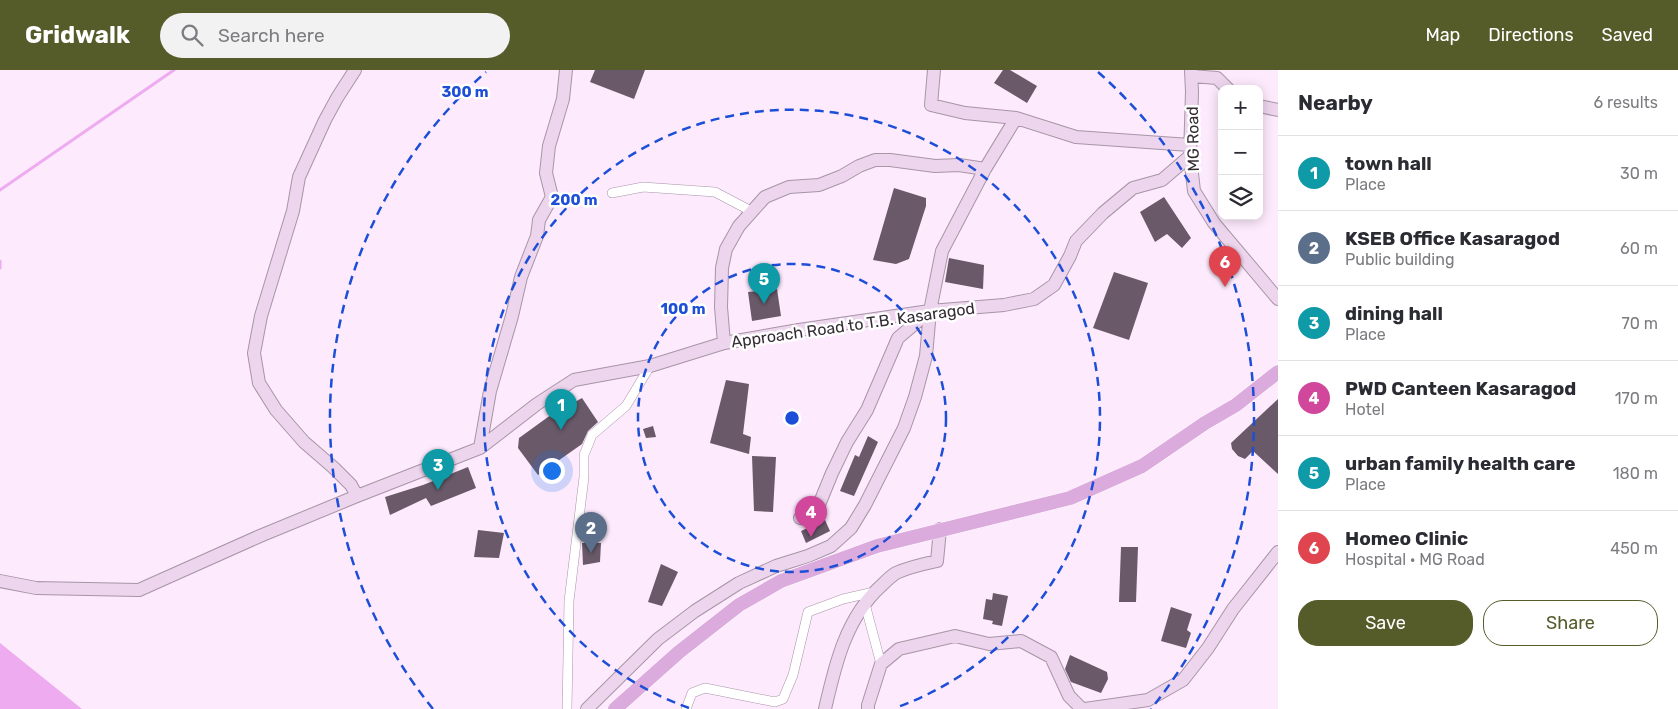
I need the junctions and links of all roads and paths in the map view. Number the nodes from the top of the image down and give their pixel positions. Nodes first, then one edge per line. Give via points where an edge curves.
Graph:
1 (355, 70) edge
2 (566, 70) edge
3 (934, 70) edge
4 (1192, 73) edge
5 (1224, 85) edge
6 (1263, 107) edge
7 (1278, 110) edge
8 (1016, 118) junction
9 (1190, 150) junction
10 (985, 169) junction
11 (612, 193) dead end
12 (751, 211) junction
13 (1278, 299) edge
14 (930, 311) junction
15 (724, 343) junction
16 (650, 366) junction
17 (1278, 372) edge
18 (480, 448) junction
19 (357, 496) junction
20 (800, 518) dead end
21 (940, 529) junction
22 (1278, 552) edge
23 (0, 581) edge
24 (874, 592) junction
25 (865, 604) junction
26 (881, 664) junction
27 (567, 709) edge
28 (587, 709) edge
29 (615, 709) edge
30 (686, 709) edge
31 (825, 709) edge
32 (868, 709) edge
33 (1083, 709) edge

1 - 19 street via 325,120 299,177 293,210 261,316 254,354 260,383 276,410 304,442 351,485
2 - 18 street via 564,99 549,146 546,173 552,197 539,220 537,236 521,277 490,391
3 - 8 street via 931,105 965,113
4 - 5 street via 1217,78
4 - 9 street, MG Road
6 - 7 street
8 - 9 street via 1076,137
8 - 10 street
9 - 13 street, MG Road via 1194,191 1214,223
9 - 14 street, Approach Road to T.B. Kasaragod via 1162,180 1133,188 1102,213 1076,241 1054,286 1034,299 1004,305
10 - 12 street via 875,160 819,185 789,187 764,197
10 - 14 street via 942,251
11 - 12 street via 643,187 716,192
12 - 15 street via 726,249 723,262 721,307
14 - 15 street, Approach Road to T.B. Kasaragod
14 - 20 street via 898,338 814,517
14 - 28 street via 926,356 904,428 851,528 831,546 739,583 695,611 658,639
15 - 16 street, Approach Road to T.B. Kasaragod
16 - 18 street, Approach Road to T.B. Kasaragod via 574,380
16 - 27 street via 626,406 592,435 584,455 569,601
17 - 21 main road via 1236,405 1142,466 1070,498
18 - 19 street, Approach Road to T.B. Kasaragod
19 - 23 street, Approach Road to T.B. Kasaragod via 139,590 36,588
21 - 24 street via 937,561 894,574
21 - 29 main road via 877,546 781,581 739,606 679,652
22 - 33 street via 1183,680 1148,700
24 - 25 street
24 - 30 street via 808,612 793,674 783,699 775,702 705,688 692,693
25 - 26 street
25 - 31 street via 852,622 839,654
26 - 32 street
26 - 33 street via 899,649 955,636 989,644 1021,641 1051,657 1069,696

